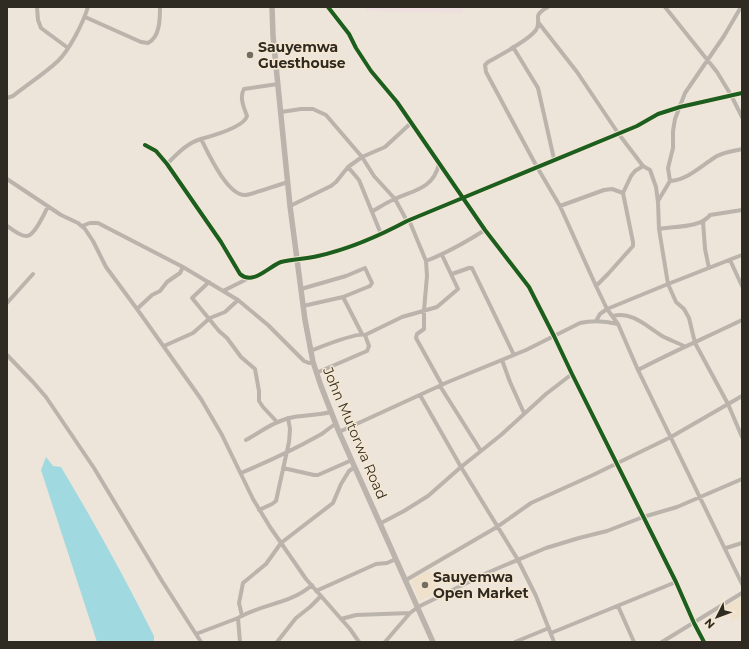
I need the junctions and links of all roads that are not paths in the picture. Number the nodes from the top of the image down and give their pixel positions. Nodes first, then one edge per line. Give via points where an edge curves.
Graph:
1 (37, 7) edge
2 (88, 7) edge
3 (160, 7) edge
4 (272, 7) edge
5 (328, 7) edge
6 (548, 7) edge
7 (665, 7) edge
8 (741, 7) edge
9 (85, 17) junction
10 (538, 22) junction
11 (68, 48) junction
12 (513, 48) junction
13 (707, 62) junction
14 (278, 84) junction
15 (742, 93) edge
16 (731, 95) junction
17 (7, 98) edge
18 (680, 107) junction
19 (282, 112) junction
20 (742, 117) edge
21 (411, 123) junction
22 (618, 133) junction
23 (201, 139) junction
24 (145, 145) dead end
25 (742, 149) edge
26 (362, 157) junction
27 (554, 160) junction
28 (167, 164) junction
29 (439, 164) junction
30 (643, 166) junction
31 (348, 167) junction
32 (537, 167) junction
33 (7, 179) edge
34 (288, 182) junction
35 (670, 182) junction
36 (623, 193) junction
37 (395, 198) junction
38 (463, 198) junction
39 (658, 202) junction
40 (48, 206) junction
41 (290, 206) junction
42 (560, 206) junction
43 (742, 210) edge
44 (373, 211) junction
45 (408, 221) junction
46 (703, 221) junction
47 (7, 226) edge
48 (82, 226) junction
49 (659, 229) junction
50 (485, 230) junction
51 (381, 234) junction
52 (442, 254) junction
53 (742, 255) edge
54 (297, 260) junction
55 (730, 260) junction
56 (426, 261) junction
57 (183, 267) junction
58 (709, 268) junction
59 (32, 274) dead end
60 (452, 274) junction
61 (248, 278) junction
62 (209, 282) junction
63 (668, 284) junction
64 (596, 286) junction
65 (742, 286) edge
66 (301, 289) junction
67 (223, 291) junction
68 (343, 297) junction
69 (238, 300) junction
70 (7, 303) edge
71 (303, 306) junction
72 (137, 308) junction
73 (607, 309) junction
74 (424, 310) junction
75 (613, 316) junction
76 (210, 318) junction
77 (742, 320) edge
78 (596, 321) junction
79 (618, 324) junction
80 (364, 334) junction
81 (554, 336) junction
82 (696, 343) junction
83 (164, 346) junction
84 (684, 346) junction
85 (310, 351) junction
86 (514, 354) junction
87 (7, 355) edge
88 (502, 360) junction
89 (313, 362) junction
90 (638, 370) junction
91 (316, 373) junction
92 (572, 374) junction
93 (441, 385) junction
94 (420, 395) junction
95 (742, 396) edge
96 (728, 404) junction
97 (331, 412) junction
98 (524, 413) junction
99 (288, 418) junction
100 (277, 422) junction
101 (336, 424) junction
102 (339, 432) junction
103 (671, 437) junction
104 (742, 437) edge
105 (246, 440) dead end
106 (481, 451) junction
107 (286, 453) junction
108 (352, 460) junction
109 (617, 463) junction
110 (355, 467) junction
111 (461, 467) junction
112 (282, 468) junction
113 (241, 473) junction
114 (742, 479) edge
115 (700, 498) junction
116 (258, 510) junction
117 (643, 517) junction
118 (381, 523) junction
119 (497, 527) junction
120 (281, 543) junction
121 (742, 543) edge
122 (726, 548) junction
123 (396, 559) junction
124 (518, 560) junction
125 (406, 580) junction
126 (676, 582) junction
127 (742, 584) edge
128 (312, 586) junction
129 (316, 591) junction
130 (742, 593) edge
131 (321, 596) junction
132 (618, 606) junction
133 (418, 607) junction
134 (410, 612) junction
135 (240, 617) junction
136 (341, 619) junction
137 (694, 623) junction
138 (549, 628) junction
139 (551, 633) junction
140 (196, 634) junction
141 (201, 642) edge
142 (240, 642) edge
143 (277, 642) edge
144 (359, 642) edge
145 (385, 642) edge
146 (433, 642) edge
147 (515, 642) edge
148 (554, 642) edge
149 (634, 642) edge
150 (662, 642) edge
151 (704, 642) edge

1 - 11 street via 41,28
2 - 9 street
3 - 9 street via 157,32 154,39 148,43
4 - 14 street, John Mutorwa Road
5 - 21 street via 349,34 371,72
6 - 10 street via 539,12
7 - 13 street
8 - 13 street
9 - 11 street
10 - 12 street via 530,36
10 - 22 street via 577,72
11 - 17 street via 58,60
12 - 27 street via 538,88
12 - 32 street via 485,66
13 - 16 street via 717,72
13 - 18 street via 685,93
14 - 19 street, John Mutorwa Road
14 - 23 street via 244,89 241,98 247,116 245,120 237,126
15 - 16 street
16 - 18 street
16 - 20 street
18 - 22 street via 658,114
18 - 35 street via 675,119 673,148 668,168
19 - 26 street via 313,109 322,112
19 - 34 street, John Mutorwa Road
21 - 26 street via 385,147
21 - 29 street
22 - 27 street
22 - 30 street
23 - 28 street via 180,151
23 - 34 street via 223,178 236,192 246,195
24 - 28 street via 156,151
25 - 35 street via 720,155 692,173
26 - 31 street
26 - 37 street via 374,176
27 - 32 street
28 - 61 street via 240,274
29 - 37 street via 427,184 410,194
29 - 38 street
30 - 36 street via 631,176
30 - 39 street via 650,170
31 - 41 street via 331,186
31 - 44 street via 359,180
32 - 38 street
32 - 42 street
33 - 40 street
34 - 41 street, John Mutorwa Road
35 - 39 street
36 - 42 street via 612,189 604,190
36 - 64 street via 633,246
37 - 44 street
37 - 45 street
38 - 45 street
38 - 50 street
39 - 49 street
40 - 47 street via 29,236 24,236
40 - 48 street
41 - 54 street, John Mutorwa Road
42 - 64 street
43 - 46 street via 710,215
44 - 51 street
45 - 51 street
45 - 56 street
46 - 49 street
46 - 58 street
48 - 57 street via 98,223
48 - 72 street via 106,267
49 - 63 street
50 - 52 street
50 - 81 street via 524,279
51 - 54 street via 341,250
52 - 56 street
52 - 60 street
53 - 55 street
54 - 61 street via 281,262 253,278
54 - 66 street, John Mutorwa Road
55 - 58 street
55 - 65 street
56 - 74 street
57 - 62 street
57 - 72 street via 180,273
58 - 63 street
59 - 70 street
60 - 74 street via 458,291 437,307
60 - 86 street via 472,268
61 - 67 street
62 - 67 street
62 - 76 street via 192,298
63 - 73 street
63 - 82 street via 676,302 684,309
64 - 73 street
66 - 68 street via 365,268 372,281 371,285
66 - 71 street, John Mutorwa Road
67 - 69 street
68 - 71 street
68 - 80 street
69 - 76 street via 225,312
69 - 89 street via 268,325 300,358 306,362
71 - 85 street, John Mutorwa Road
72 - 83 street
73 - 75 street
73 - 78 street
74 - 80 street
74 - 93 street via 424,329 416,338
75 - 79 street
75 - 84 street via 627,314
76 - 83 street via 193,333
76 - 100 street via 255,369 259,401
77 - 82 street
78 - 79 street
78 - 81 street via 580,323
79 - 90 street
80 - 85 street
80 - 91 street via 369,346 367,351
81 - 86 street
81 - 92 street
82 - 84 street
82 - 96 street
83 - 113 street via 201,399
84 - 90 street
85 - 89 street, John Mutorwa Road
86 - 88 street
87 - 140 street via 46,397 94,468
88 - 93 street
88 - 98 street
89 - 91 street, John Mutorwa Road
90 - 103 street
91 - 97 street, John Mutorwa Road
92 - 98 street
92 - 109 street
93 - 94 street
93 - 106 street
94 - 102 street
94 - 111 street
95 - 96 street
96 - 103 street
96 - 104 street
97 - 99 street
97 - 101 street, John Mutorwa Road
98 - 106 street
99 - 100 street
99 - 107 street via 290,434
100 - 105 street
101 - 102 street, John Mutorwa Road
101 - 107 street via 330,426 323,434
102 - 108 street, John Mutorwa Road
103 - 109 street
103 - 115 street
106 - 111 street
107 - 112 street
107 - 113 street
108 - 110 street, John Mutorwa Road
108 - 112 street via 314,476
109 - 117 street
109 - 119 street via 531,503
110 - 118 street, John Mutorwa Road
110 - 120 street via 349,471 341,484 333,503
111 - 118 street via 428,496
111 - 119 street
112 - 116 street via 276,501
113 - 116 street
114 - 115 street
115 - 117 street
115 - 122 street
116 - 120 street
117 - 124 street via 607,531 546,548
117 - 126 street
118 - 123 street, John Mutorwa Road
119 - 124 street
119 - 125 street
120 - 128 street
120 - 135 street via 266,564 242,585
121 - 122 street
122 - 127 street
123 - 125 street, John Mutorwa Road
123 - 129 street via 376,564
124 - 133 street via 464,583
124 - 138 street
125 - 133 street, John Mutorwa Road
126 - 132 street
126 - 137 street
128 - 129 street
128 - 135 street via 298,595
129 - 131 street
130 - 137 street
131 - 136 street
131 - 143 street via 296,618
132 - 139 street
132 - 149 street
133 - 134 street
133 - 146 street, John Mutorwa Road
134 - 136 street via 356,615
134 - 145 street
135 - 140 street
135 - 142 street
136 - 144 street
137 - 150 street
137 - 151 street
138 - 139 street
138 - 147 street
139 - 148 street
140 - 141 street

